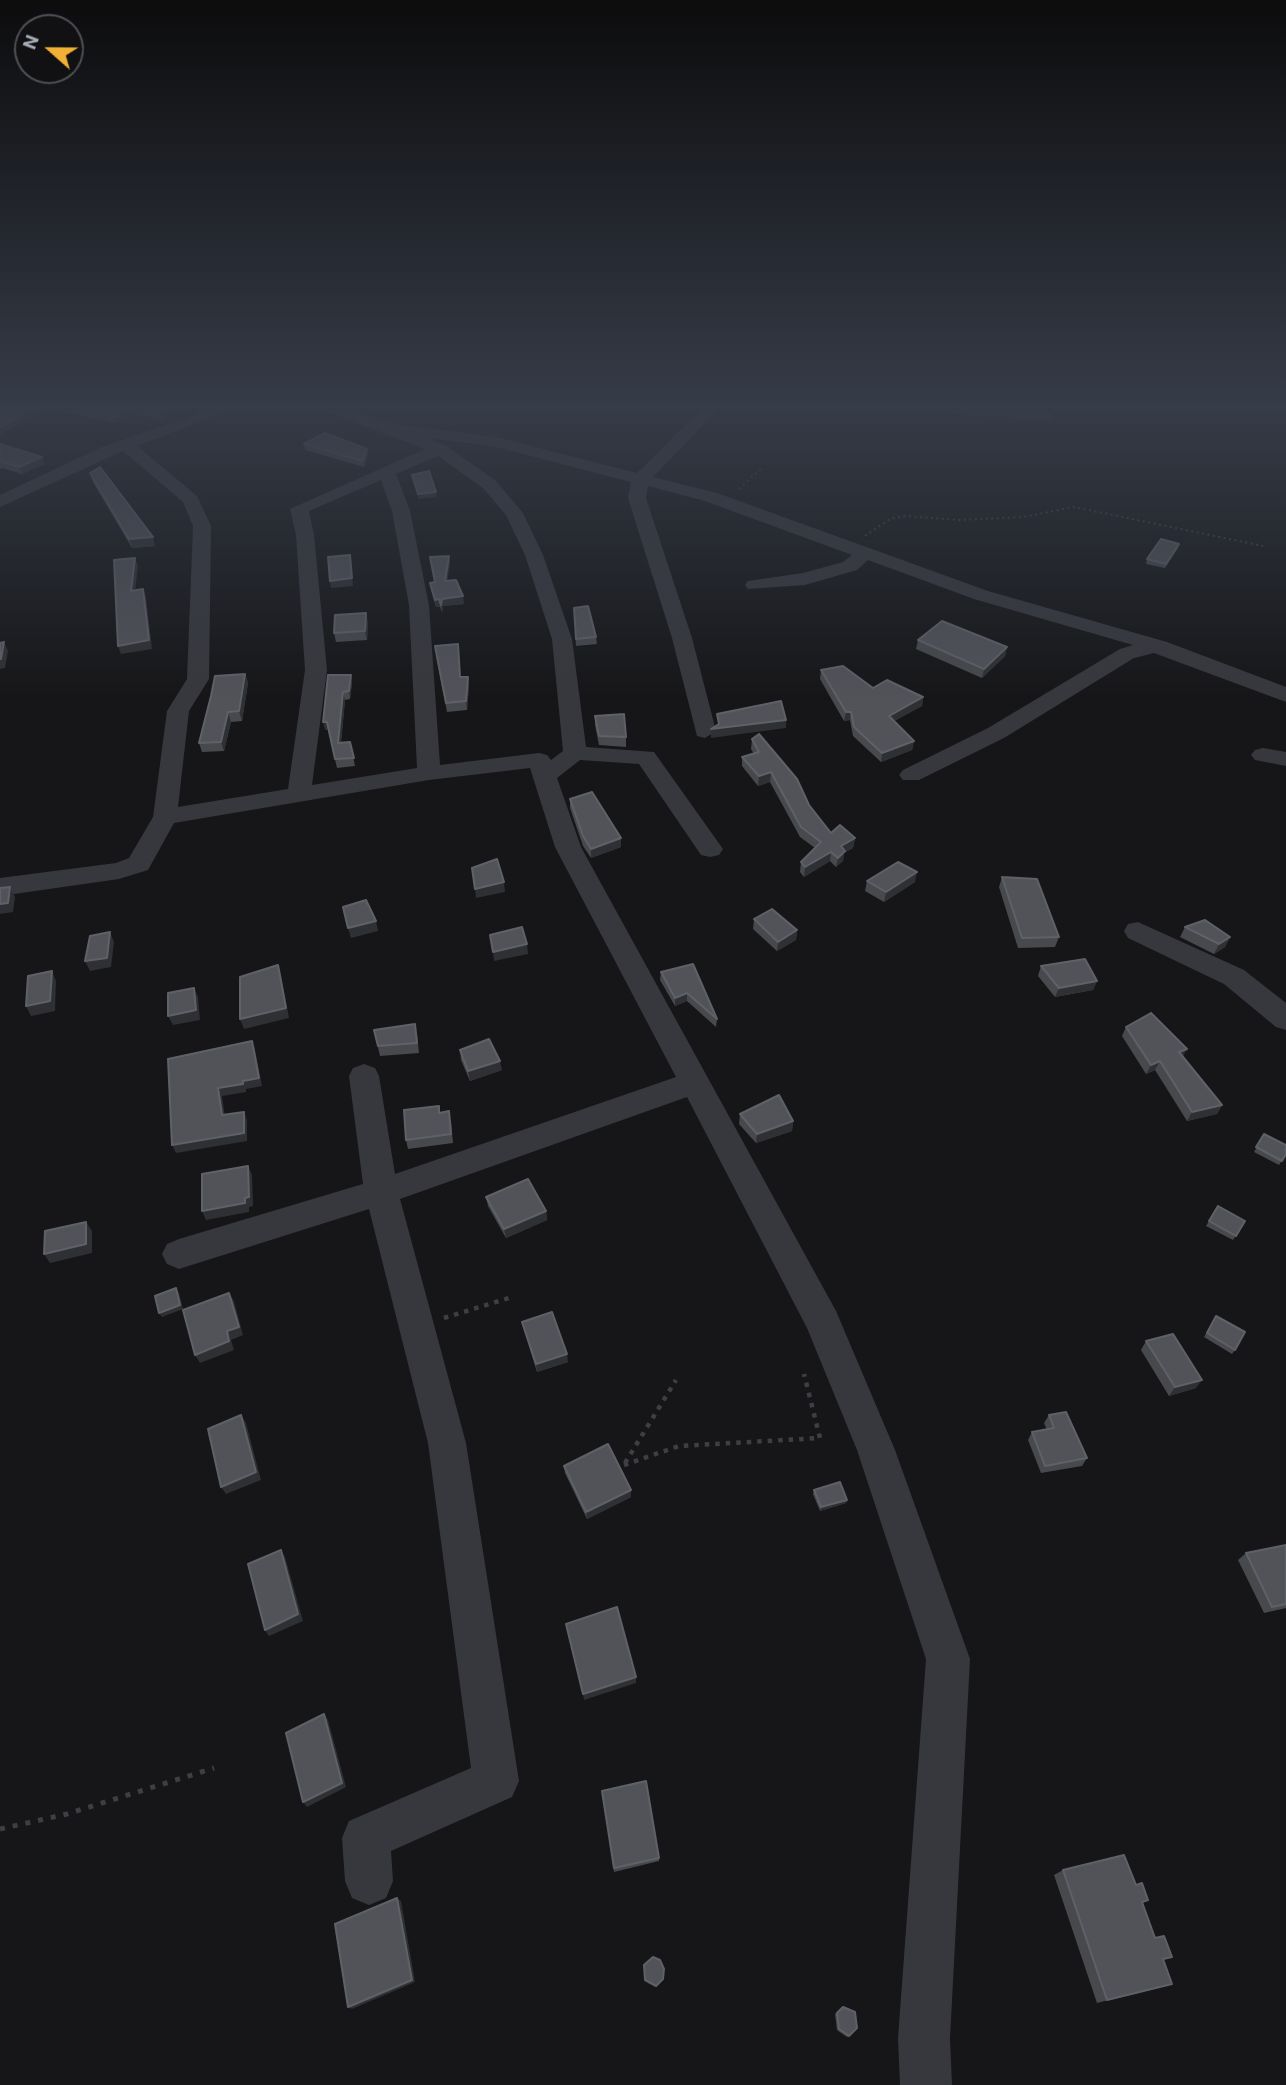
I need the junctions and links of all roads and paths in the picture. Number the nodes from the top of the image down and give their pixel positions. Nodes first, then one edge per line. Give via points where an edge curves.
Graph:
1 (194, 506) edge
2 (305, 506) edge
3 (399, 506) edge
4 (508, 506) edge
5 (640, 506) edge
6 (735, 506) edge
7 (1263, 547) dead end
8 (857, 552) junction
9 (755, 585) dead end
10 (1106, 637) dead end
11 (1160, 646) junction
12 (1286, 695) edge
13 (705, 731) dead end
14 (575, 753) junction
15 (1263, 755) dead end
16 (1286, 759) edge
17 (429, 773) junction
18 (911, 775) dead end
19 (544, 776) junction
20 (299, 796) junction
21 (165, 817) junction
22 (710, 849) dead end
23 (0, 887) edge
24 (1138, 931) dead end
25 (1286, 1019) edge
26 (364, 1076) dead end
27 (693, 1083) junction
28 (381, 1192) junction
29 (179, 1254) dead end
30 (512, 1297) dead end
31 (416, 1327) junction
32 (804, 1374) dead end
33 (676, 1380) dead end
34 (214, 1768) dead end
35 (0, 1829) edge
36 (369, 1881) dead end
37 (926, 2085) edge

1 - 21 street via 202,526 198,679 178,711
2 - 20 street via 299,509 316,670
3 - 17 street via 419,605
4 - 14 street via 534,555 562,639
5 - 13 street via 682,638
6 - 8 street
7 - 8 path via 1074,507 1023,517 890,519
8 - 9 street via 850,566 805,579
8 - 11 street via 981,595
10 - 11 street
11 - 12 street
11 - 18 street via 1128,653 996,733
14 - 19 street
14 - 22 street via 646,757
15 - 16 street
17 - 19 street via 539,760
17 - 20 street
19 - 27 street via 568,847
20 - 21 street
21 - 23 street via 139,864 119,871
24 - 25 street via 1234,977
26 - 28 street
27 - 28 street
27 - 37 street via 823,1322 856,1396 948,1659 924,2038
28 - 29 street
28 - 31 street
30 - 31 path
31 - 36 street via 448,1449 496,1782 366,1838
32 - 33 path via 820,1438 679,1446 624,1465
34 - 35 path via 67,1814

